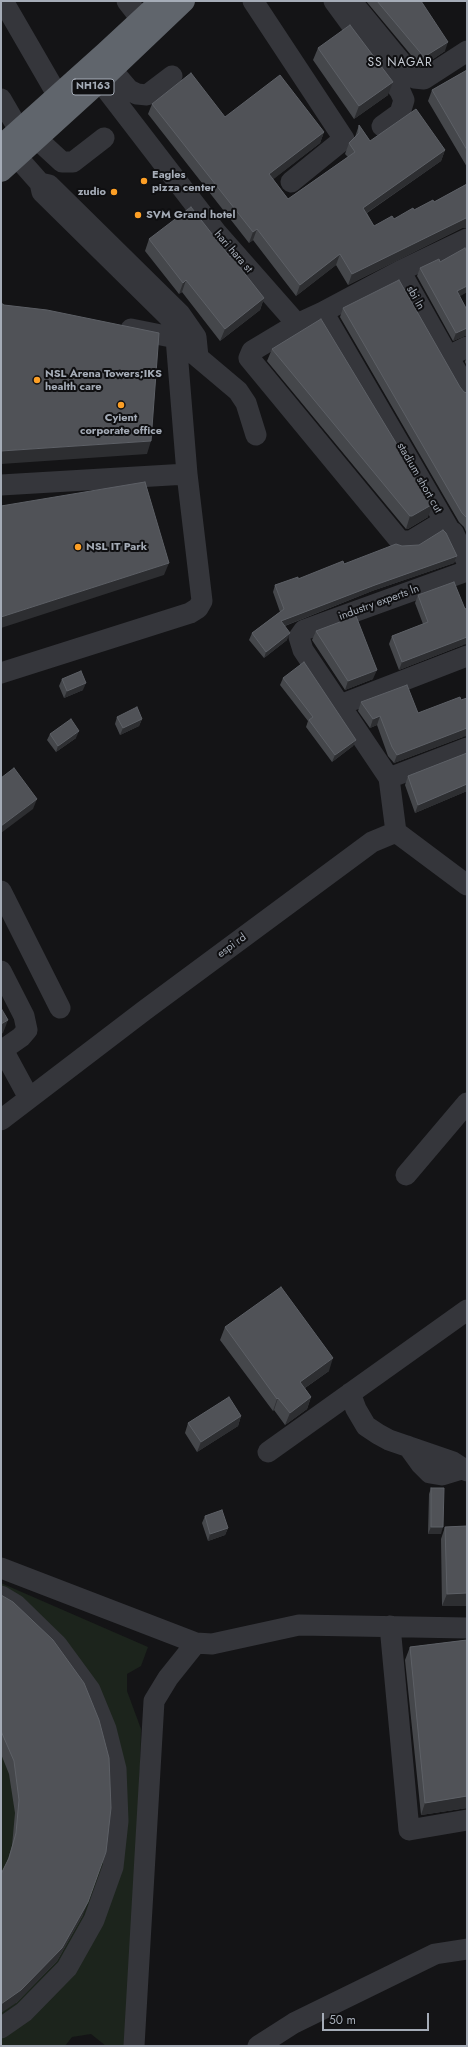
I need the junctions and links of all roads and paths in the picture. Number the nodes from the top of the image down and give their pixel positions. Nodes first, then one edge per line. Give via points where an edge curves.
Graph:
1 (3, 1) edge
2 (127, 1) edge
3 (160, 1) edge
4 (184, 1) edge
5 (252, 1) edge
6 (334, 1) edge
7 (351, 1) edge
8 (141, 20) junction
9 (467, 51) edge
10 (106, 75) junction
11 (172, 76) dead end
12 (58, 96) junction
13 (1, 99) edge
14 (382, 126) dead end
15 (28, 134) junction
16 (104, 138) dead end
17 (6, 158) edge
18 (291, 182) dead end
19 (467, 239) edge
20 (400, 271) junction
21 (323, 312) junction
22 (297, 324) junction
23 (115, 325) edge
24 (186, 347) junction
25 (458, 352) edge
26 (467, 390) edge
27 (256, 435) dead end
28 (187, 474) junction
29 (1, 485) edge
30 (449, 527) junction
31 (465, 574) edge
32 (467, 656) edge
33 (1, 673) edge
34 (340, 705) junction
35 (467, 748) edge
36 (389, 778) junction
37 (396, 832) junction
38 (467, 885) edge
39 (1, 891) edge
40 (1, 972) edge
41 (60, 1008) dead end
42 (2, 1051) edge
43 (29, 1098) junction
44 (467, 1103) edge
45 (1, 1120) edge
46 (406, 1175) dead end
47 (467, 1310) edge
48 (350, 1393) junction
49 (268, 1452) dead end
50 (466, 1470) edge
51 (1, 1568) edge
52 (1, 1596) edge
53 (390, 1626) junction
54 (467, 1628) edge
55 (196, 1643) junction
56 (467, 1820) edge
57 (467, 1949) edge
58 (1, 2028) edge
59 (134, 2046) edge
60 (258, 2046) edge

1 - 12 street
2 - 8 street
3 - 8 highway, NH163
4 - 10 highway, NH163
5 - 18 street via 344,139
6 - 14 street via 404,100 400,113
7 - 9 street via 414,78 424,79
8 - 12 highway, NH163
10 - 11 street via 129,90 147,95
10 - 15 highway, NH163
10 - 22 street, hari hara st via 216,232
12 - 15 highway, NH163
13 - 15 street
15 - 16 street via 62,162 73,162
15 - 17 highway, NH163
17 - 24 street via 44,187 179,327
19 - 20 street
20 - 21 street
20 - 25 street, sbi ln
21 - 22 street
21 - 30 street, stadium short cut
22 - 30 street, stadium short cut via 252,350 249,354 251,362 400,542 411,541
23 - 24 street
24 - 27 street via 242,397
24 - 28 street
25 - 26 street, sbi ln
28 - 29 street
28 - 33 street via 202,601 198,608 190,613
30 - 31 street
31 - 34 street, industry experts ln via 304,630 299,637 299,643
32 - 34 street
34 - 36 street
35 - 36 street
36 - 37 street
37 - 38 street
37 - 43 street, espi rd via 372,842
39 - 41 street
40 - 42 street via 24,1016 27,1030
42 - 43 street
43 - 45 street, espi rd
44 - 46 street
47 - 48 street
48 - 49 street
48 - 50 street via 366,1426 389,1440
51 - 55 street
52 - 58 street via 16,1605 57,1645 90,1690 106,1729 116,1769 118,1821 112,1867 94,1920 67,1968 24,2012
53 - 54 street
53 - 55 street via 299,1625 212,1644
53 - 56 street via 409,1830
55 - 59 street via 168,1678 154,1701
57 - 60 street via 435,1954 294,2023

